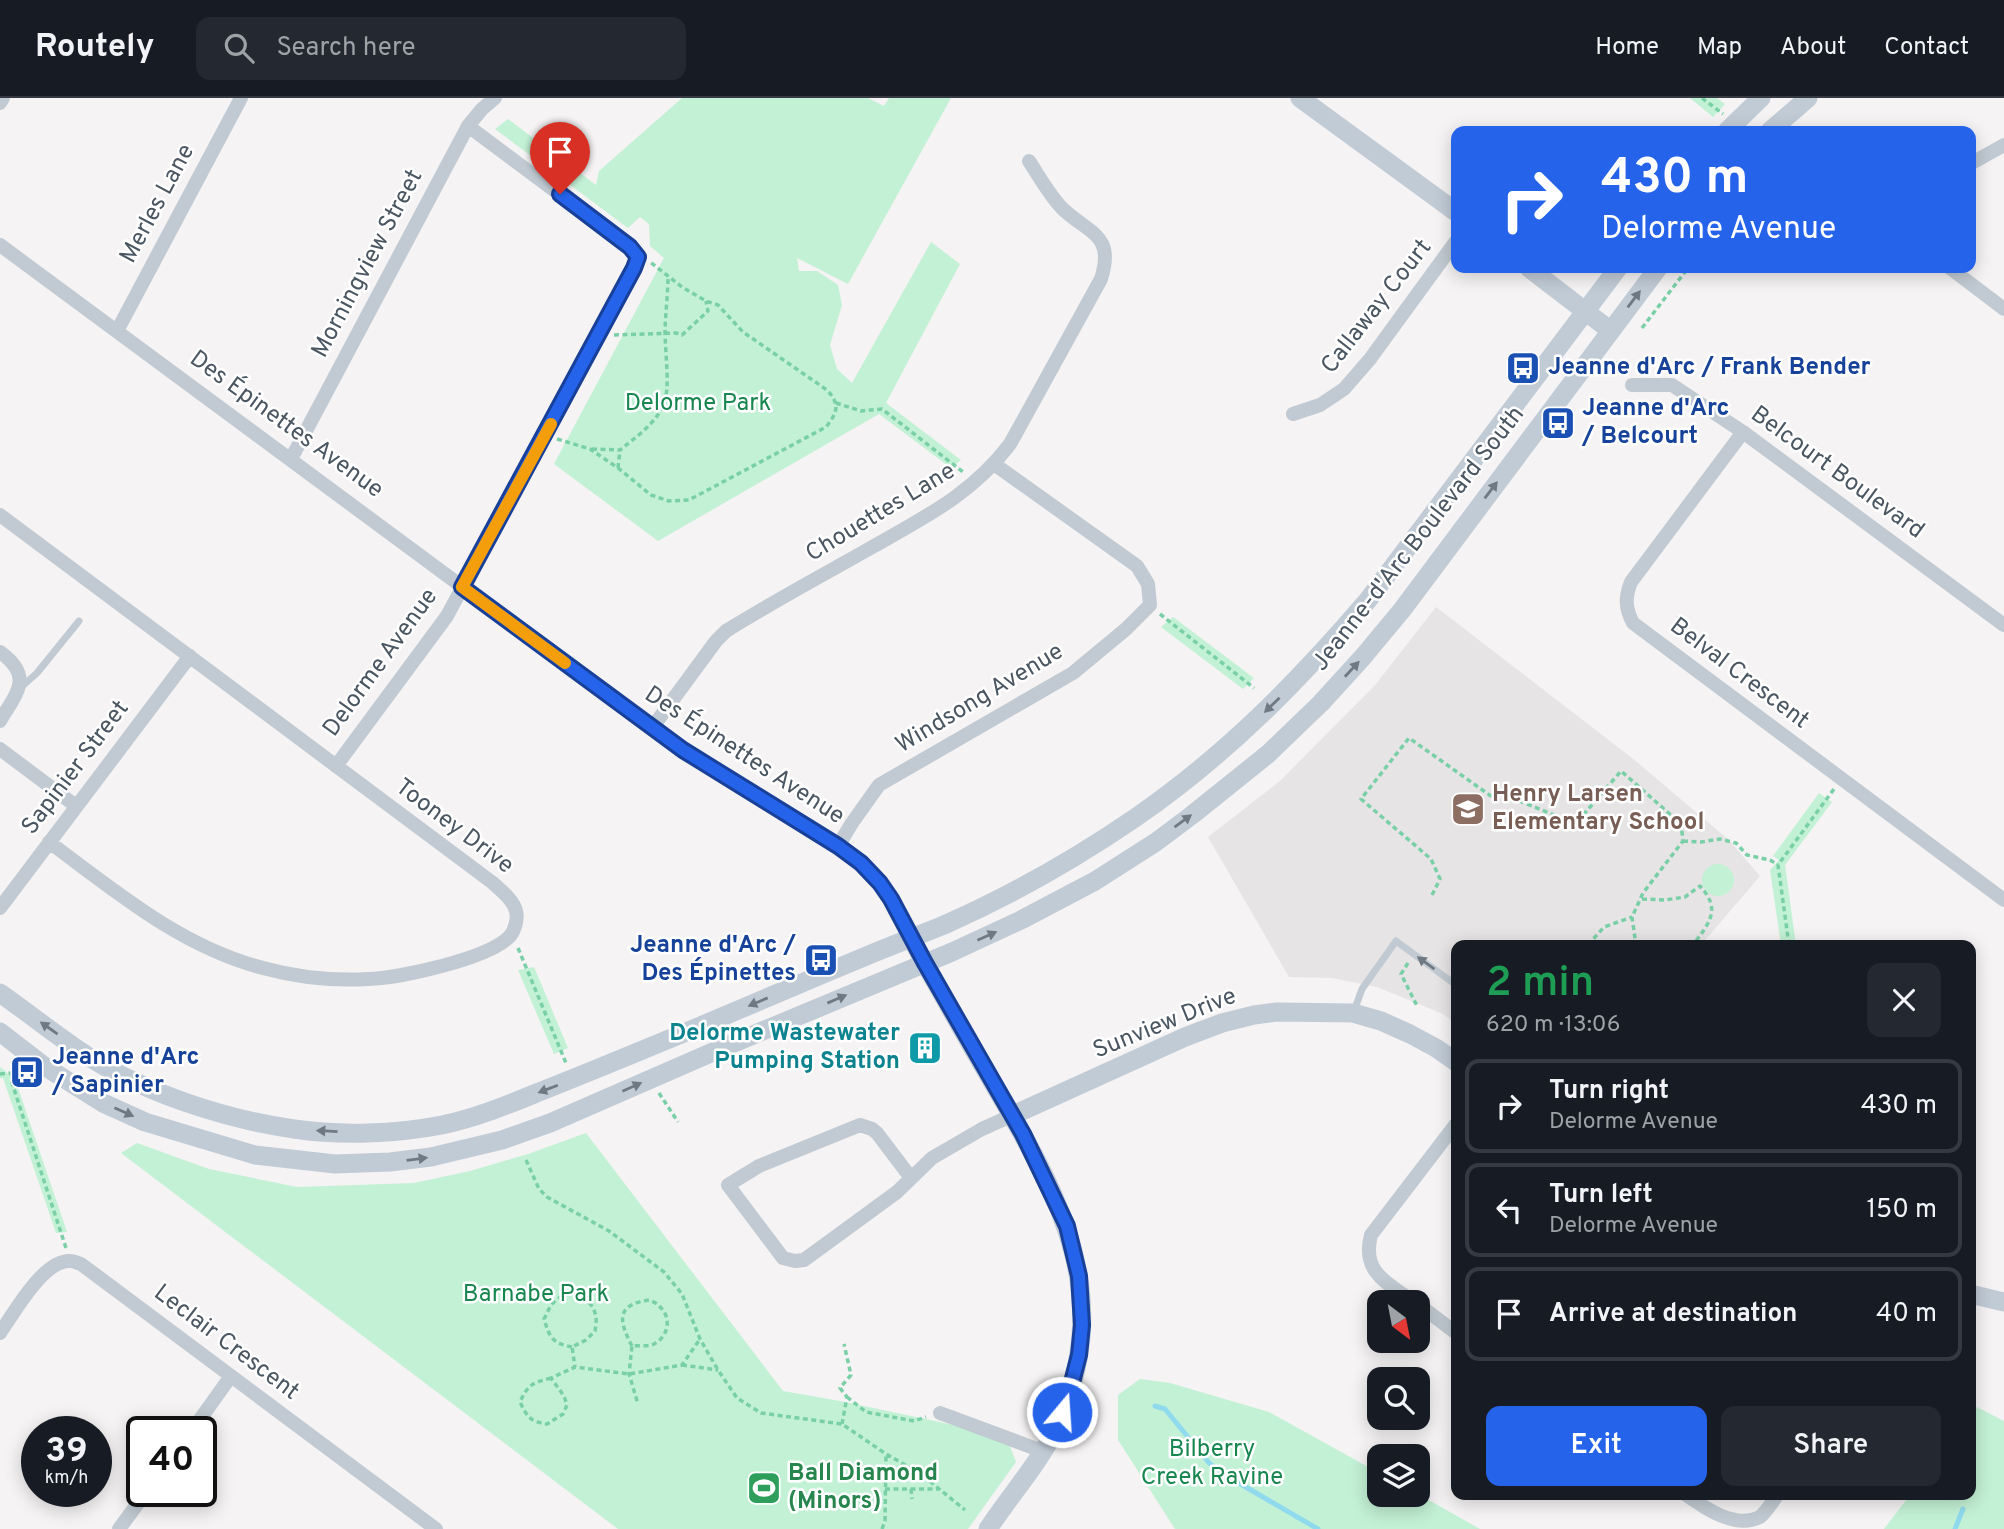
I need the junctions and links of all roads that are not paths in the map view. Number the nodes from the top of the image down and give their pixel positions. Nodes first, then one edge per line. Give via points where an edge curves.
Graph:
1 (3, 98) edge
2 (241, 98) edge
3 (495, 98) edge
4 (1300, 98) edge
5 (1761, 98) edge
6 (1808, 98) edge
7 (0, 103) edge
8 (1732, 126) edge
9 (1776, 126) edge
10 (468, 127) junction
11 (2004, 145) edge
12 (1029, 161) dead end
13 (1976, 161) edge
14 (1451, 208) edge
15 (0, 245) edge
16 (1451, 248) edge
17 (1534, 273) edge
18 (1614, 273) edge
19 (1654, 273) edge
20 (1957, 273) edge
21 (2004, 309) edge
22 (1585, 312) junction
23 (117, 331) junction
24 (1611, 331) junction
25 (1632, 385) dead end
26 (1293, 414) dead end
27 (1743, 432) junction
28 (291, 460) junction
29 (995, 464) junction
30 (0, 516) edge
31 (462, 587) junction
32 (79, 621) dead end
33 (2004, 625) edge
34 (0, 652) edge
35 (190, 656) junction
36 (19, 689) junction
37 (0, 721) edge
38 (652, 728) junction
39 (0, 749) edge
40 (336, 766) junction
41 (76, 806) junction
42 (49, 842) junction
43 (838, 846) junction
44 (2004, 900) edge
45 (0, 908) edge
46 (912, 938) junction
47 (925, 963) junction
48 (1451, 981) edge
49 (0, 993) edge
50 (1353, 1013) junction
51 (0, 1032) edge
52 (1451, 1058) edge
53 (1013, 1115) junction
54 (1451, 1131) edge
55 (911, 1178) junction
56 (1398, 1290) edge
57 (1976, 1295) edge
58 (2004, 1302) edge
59 (1430, 1314) edge
60 (1451, 1329) edge
61 (0, 1333) edge
62 (231, 1376) junction
63 (940, 1413) road end
64 (202, 1416) edge
65 (1042, 1451) junction
66 (1694, 1500) edge
67 (1773, 1500) edge
68 (135, 1507) edge
69 (119, 1529) edge
70 (436, 1529) edge
71 (988, 1529) edge

1 - 7 street
2 - 23 street, Merles Lane
3 - 10 street, Morningview Street
4 - 14 main road
5 - 8 main road
6 - 9 main road
10 - 28 street, Morningview Street
10 - 31 street, Delorme Avenue via 638,257
11 - 13 street
12 - 29 street, Chouettes Lane via 1063,209 1096,234 1104,248 1105,265
15 - 23 street, Des Épinettes Avenue
16 - 26 street, Callaway Court via 1345,389 1320,405
17 - 22 main road
18 - 22 main road, Jeanne-d'Arc Boulevard South
24 -> 19 main road, Jeanne-d'Arc Boulevard South
20 - 21 street
22 - 24 main road
22 -> 46 main road, Jeanne-d'Arc Boulevard South via 1368,600 1256,721 1173,791 1079,855
23 - 28 street, Des Épinettes Avenue
47 -> 24 main road, Jeanne-d'Arc Boulevard South via 1095,881 1174,828 1268,754 1394,620
25 - 27 street, Belcourt Boulevard via 1672,385
27 - 33 street, Belcourt Boulevard
27 - 44 street, Belval Crescent via 1632,582 1626,603 1633,623
28 - 31 street, Des Épinettes Avenue
29 - 38 street, Chouettes Lane via 936,511 726,631
29 - 43 street, Windsong Avenue via 1137,566 1149,583 1150,605 1073,673 879,785
30 - 35 street, Tooney Drive
31 - 38 street, Des Épinettes Avenue
31 - 40 street, Delorme Avenue via 447,616
32 - 36 lane
34 - 36 street via 17,667
35 - 40 street, Tooney Drive
35 - 41 street, Sapinier Street
36 - 37 street
38 - 43 street, Des Épinettes Avenue
39 - 41 street
40 - 42 street, Tooney Drive via 511,899 516,920 510,935 491,949 461,960 399,975 369,979 287,974 191,941
41 - 42 street, Sapinier Street
42 - 45 street, Sapinier Street
43 - 46 street, Des Épinettes Avenue via 880,883
46 - 47 main road, Des Épinettes Avenue
46 -> 49 main road, Jeanne-d'Arc Boulevard South via 482,1114 393,1132 296,1130 177,1099 133,1082 88,1056
51 -> 47 main road, Jeanne-d'Arc Boulevard South via 103,1103 145,1122 256,1155 335,1164 390,1162 502,1140 550,1123
47 - 53 main road, Des Épinettes Avenue
48 -> 50 lane via 1396,942 1362,989
50 - 52 main road, Sunview Drive via 1410,1034
50 - 53 main road, Sunview Drive via 1277,1012 1222,1023
53 - 55 street via 932,1158
53 - 65 main road, Des Épinettes Avenue via 1067,1226 1079,1276 1079,1355 1069,1394
54 - 56 street via 1371,1235 1369,1262 1376,1274
55 - 55 street via 877,1133 860,1125 759,1166 727,1185 783,1258 794,1261 804,1260
57 - 58 main road
59 - 60 street
61 - 62 street, Leclair Crescent via 46,1271 69,1261 90,1269
62 - 64 street
62 - 70 street, Leclair Crescent
63 - 65 street
65 - 71 main road, Des Épinettes Avenue
66 - 67 street via 1722,1520 1743,1525 1761,1516
68 - 69 street

